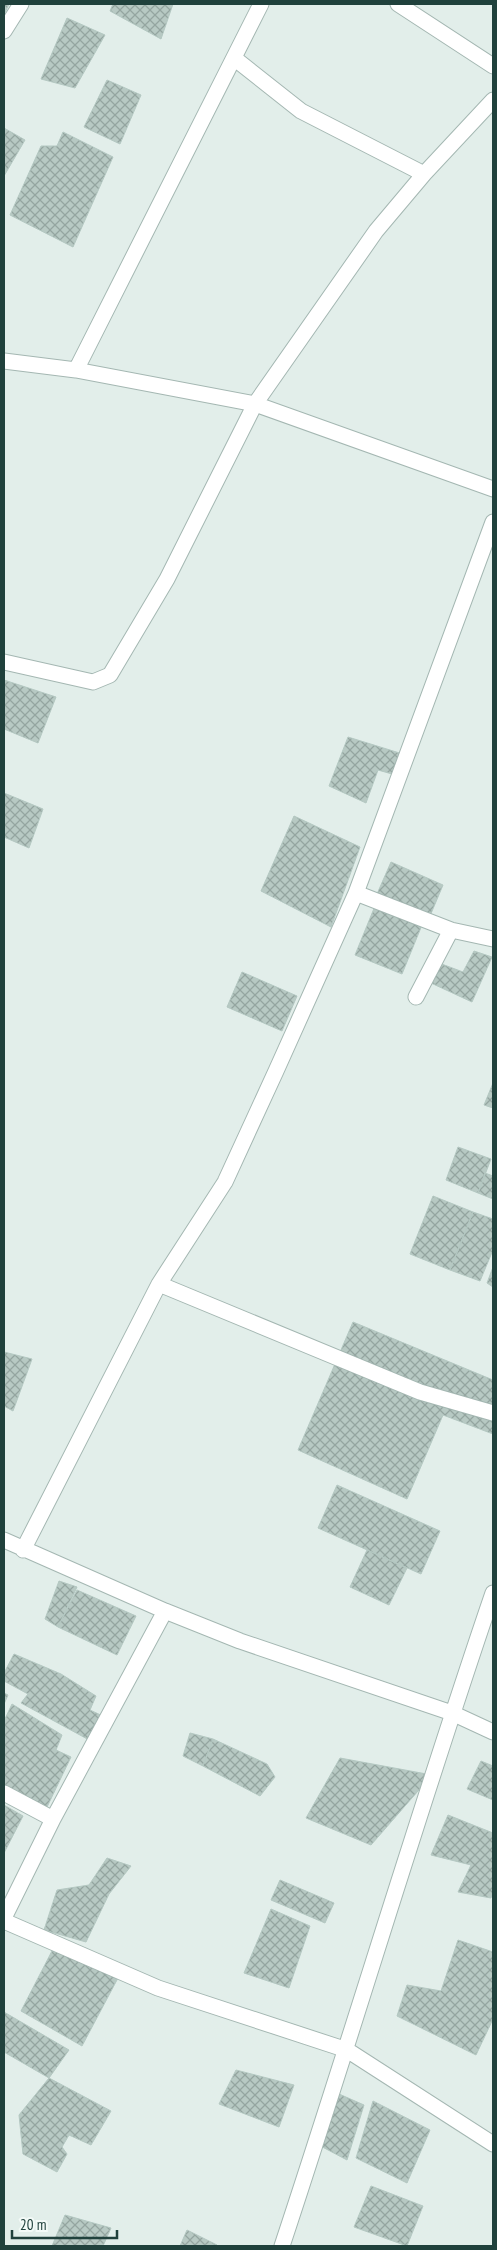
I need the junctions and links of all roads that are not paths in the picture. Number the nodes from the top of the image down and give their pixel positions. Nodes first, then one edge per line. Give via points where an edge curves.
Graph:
1 (21, 4) edge
2 (261, 4) edge
3 (398, 4) edge
4 (4, 31) edge
5 (234, 58) junction
6 (493, 66) edge
7 (493, 100) edge
8 (424, 174) junction
9 (4, 361) edge
10 (76, 370) junction
11 (255, 404) junction
12 (493, 489) edge
13 (493, 522) edge
14 (4, 662) edge
15 (356, 893) junction
16 (451, 930) junction
17 (493, 939) edge
18 (416, 997) dead end
19 (159, 1284) junction
20 (493, 1413) edge
21 (4, 1540) edge
22 (23, 1550) junction
23 (493, 1593) edge
24 (165, 1611) junction
25 (452, 1713) junction
26 (493, 1732) edge
27 (4, 1792) edge
28 (53, 1819) junction
29 (4, 1920) edge
30 (347, 2050) junction
31 (493, 2144) edge
32 (282, 2246) edge

1 - 4 street
2 - 5 street
3 - 6 street
5 - 8 street via 302,111
5 - 10 street
7 - 8 street
8 - 11 street via 376,231
9 - 10 street
10 - 11 street
11 - 12 street
11 - 14 street via 167,578 110,675 93,682 82,681
13 - 15 street
15 - 16 street
15 - 19 street via 225,1182
16 - 17 street
16 - 18 street
19 - 20 street via 420,1392
19 - 22 street
21 - 22 street
22 - 24 street
23 - 25 street
24 - 25 street via 240,1641
24 - 28 street
25 - 26 street
25 - 30 street
27 - 28 street
28 - 29 street
29 - 30 street via 158,1988
30 - 31 street
30 - 32 street

